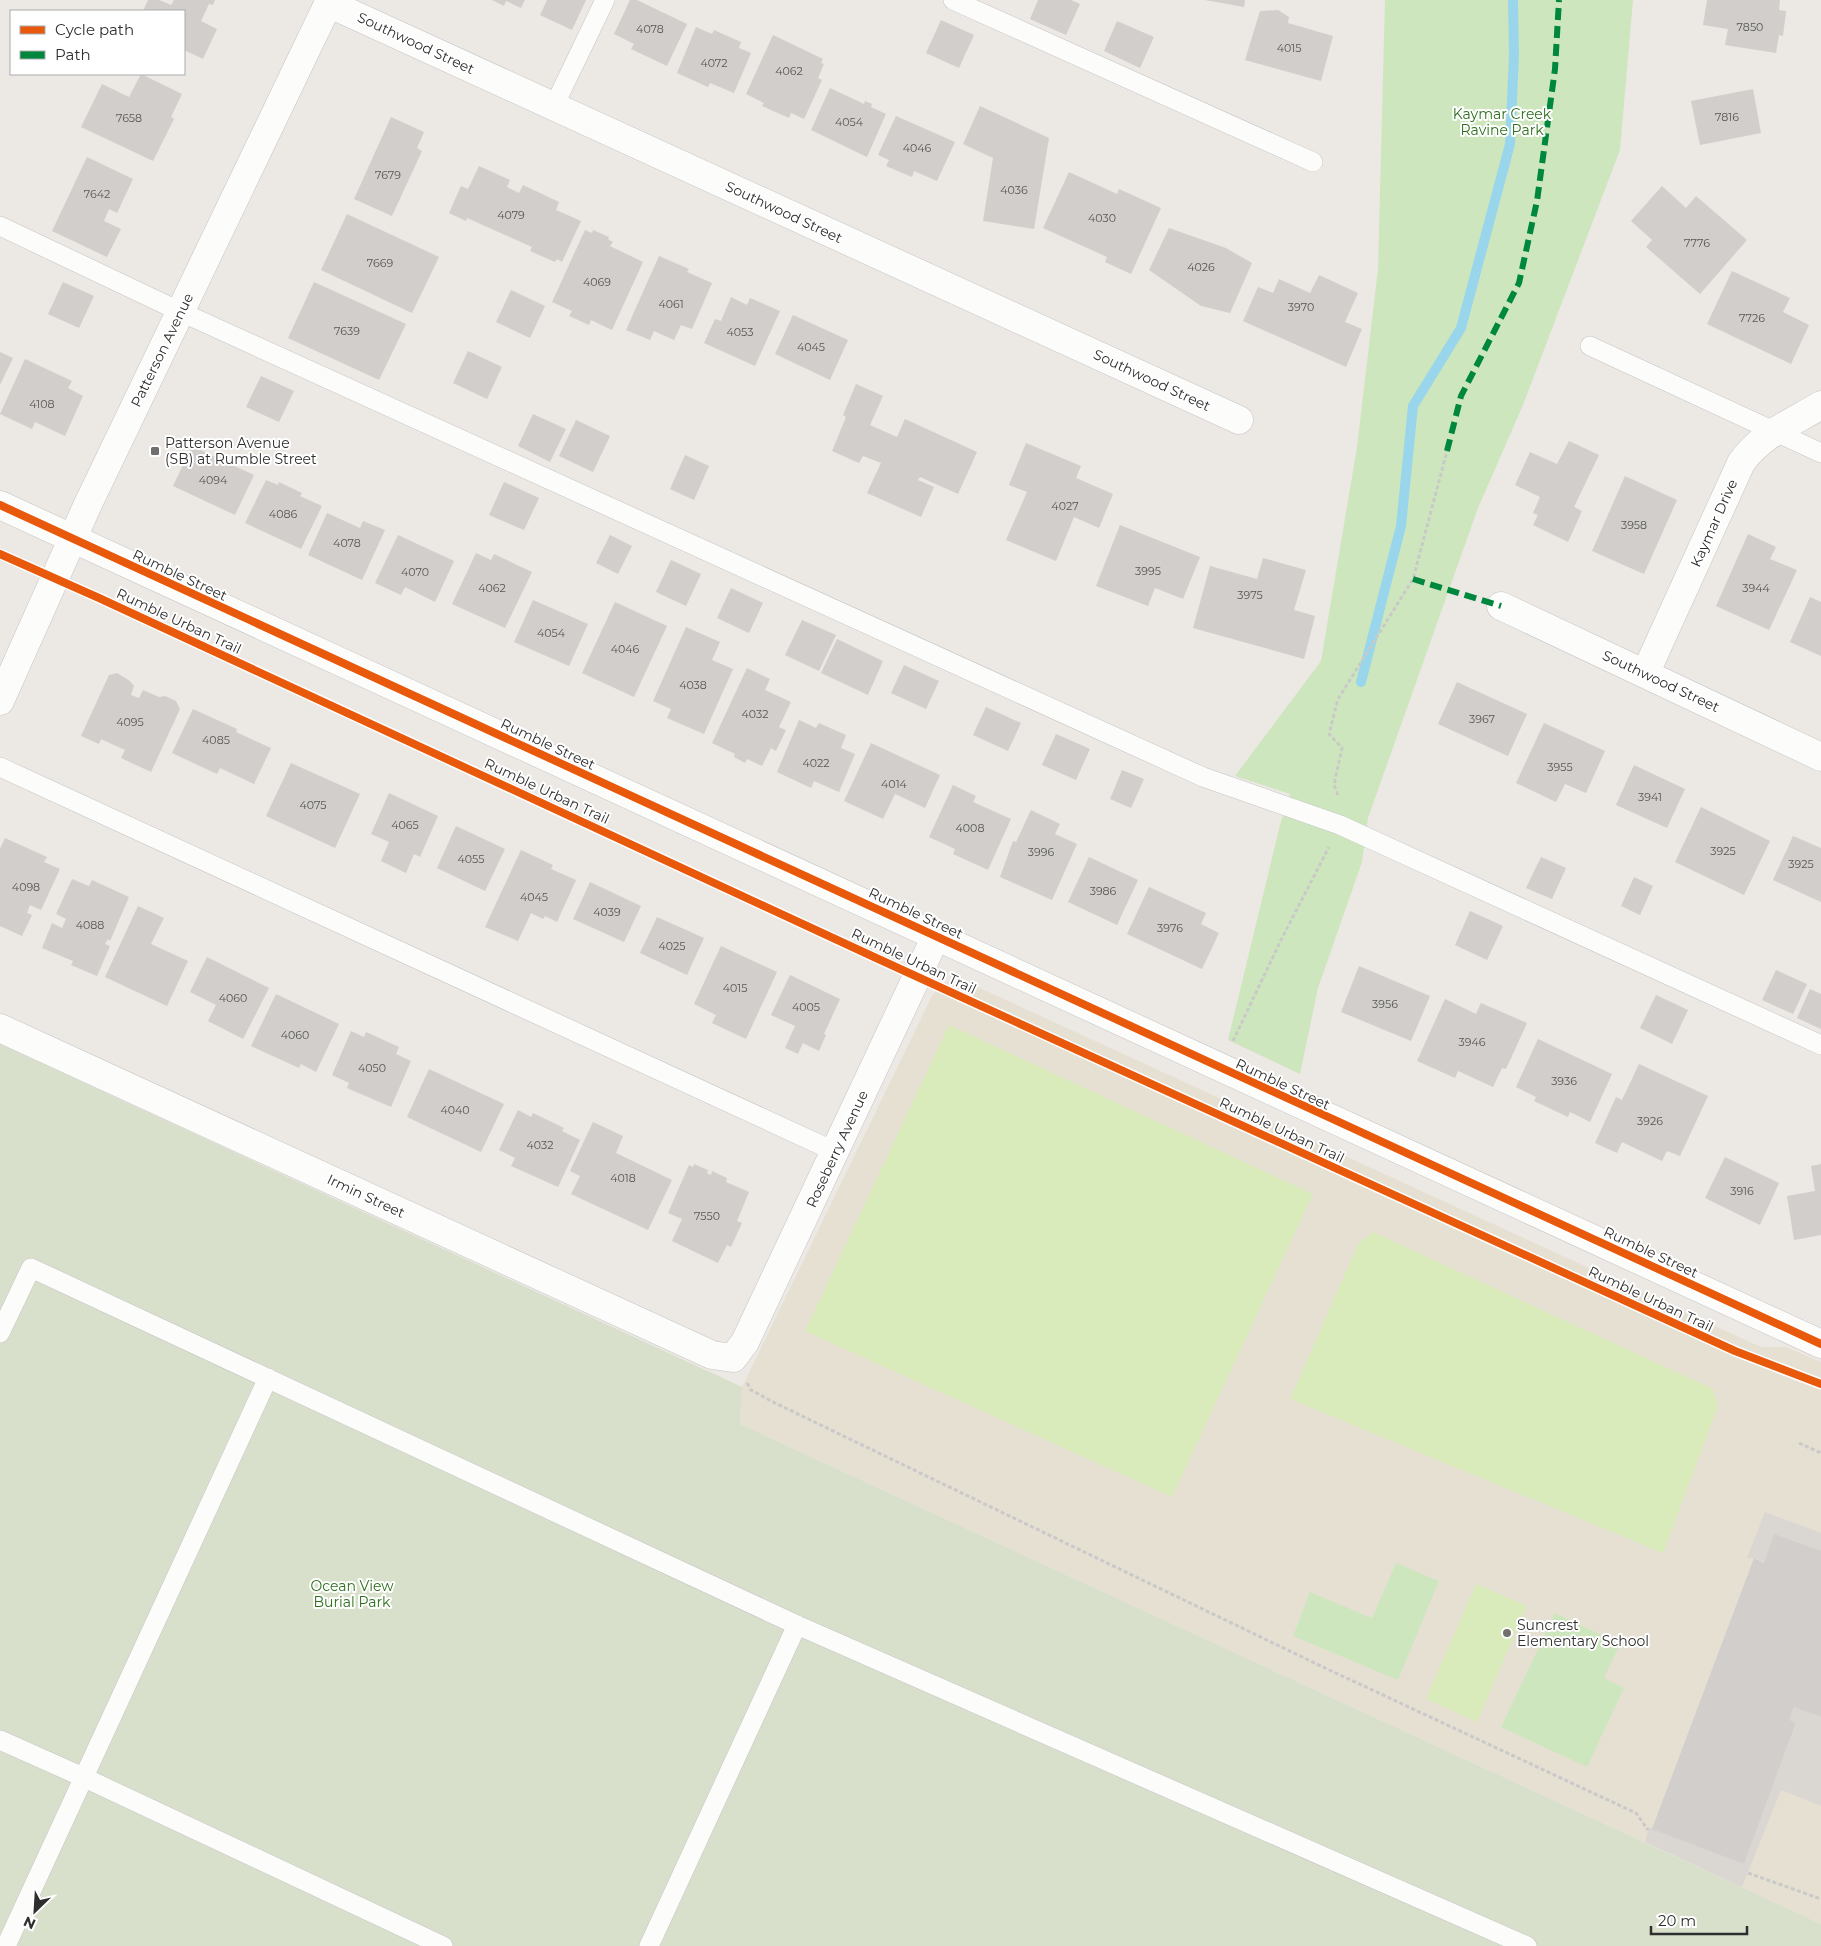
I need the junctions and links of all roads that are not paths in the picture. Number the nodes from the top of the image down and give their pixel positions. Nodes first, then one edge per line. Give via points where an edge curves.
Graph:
1 (605, 0) edge
2 (953, 0) edge
3 (329, 2) edge
4 (554, 106) junction
5 (1313, 162) dead end
6 (0, 226) edge
7 (181, 312) junction
8 (1590, 346) dead end
9 (1821, 405) edge
10 (1239, 420) dead end
11 (1773, 431) junction
12 (1821, 453) edge
13 (0, 505) edge
14 (72, 538) junction
15 (1501, 606) dead end
16 (1645, 674) junction
17 (0, 701) edge
18 (1821, 757) edge
19 (0, 767) edge
20 (936, 936) junction
21 (0, 1028) edge
22 (1821, 1046) edge
23 (836, 1152) junction
24 (0, 1333) edge
25 (1821, 1344) edge
26 (733, 1358) joint
27 (268, 1378) junction
28 (797, 1624) junction
29 (0, 1740) edge
30 (85, 1778) junction
31 (6, 1946) edge
32 (444, 1946) edge
33 (649, 1946) edge
34 (1527, 1946) edge

1 - 4 lane
2 - 5 lane
3 - 4 street, Southwood Street
3 - 7 street, Patterson Avenue
4 - 10 street, Southwood Street
6 - 7 lane
7 - 14 street, Patterson Avenue
7 - 22 lane via 1203,777 1340,825
8 - 11 lane
9 - 11 street, Kaymar Drive
11 - 12 lane
11 - 16 street, Kaymar Drive via 1741,463
13 - 14 street, Rumble Street
14 - 17 street, Patterson Avenue
14 - 20 street, Rumble Street
15 - 16 street, Southwood Street
16 - 18 street, Southwood Street
19 - 23 lane
20 - 23 street, Roseberry Avenue
20 - 25 street, Rumble Street
21 - 26 street, Irmin Street via 712,1355
23 - 26 street, Roseberry Avenue via 745,1342
24 - 27 lane via 30,1268
27 - 28 lane
27 - 30 lane
28 - 33 lane
28 - 34 lane
29 - 30 lane
30 - 31 lane
30 - 32 lane

